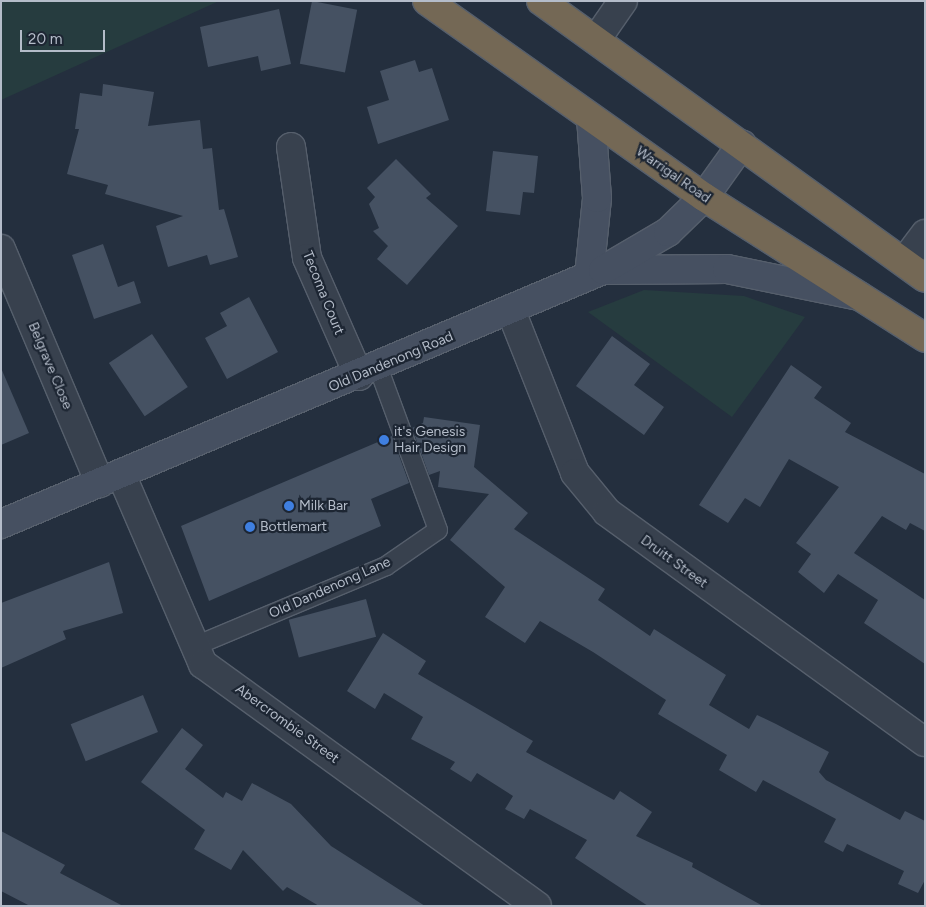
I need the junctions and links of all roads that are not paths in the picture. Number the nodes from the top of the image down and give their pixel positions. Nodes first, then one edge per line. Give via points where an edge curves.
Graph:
1 (428, 1) edge
2 (541, 1) edge
3 (623, 1) edge
4 (596, 40) junction
5 (591, 119) junction
6 (742, 144) junction
7 (291, 147) dead end
8 (704, 197) junction
9 (925, 234) edge
10 (1, 249) edge
11 (915, 270) edge
12 (596, 273) junction
13 (859, 296) junction
14 (511, 311) junction
15 (925, 338) edge
16 (368, 371) junction
17 (110, 479) junction
18 (1, 524) edge
19 (195, 646) junction
20 (925, 742) edge
21 (537, 906) edge

1 - 5 highway, Warrigal Road
2 - 4 highway
3 - 4 street
4 - 6 highway
5 - 8 highway, Warrigal Road
5 - 12 main road via 597,198
6 - 8 main road, Old Dandenong Road
6 - 11 highway
7 - 16 street, Tecoma Court via 307,258
8 - 12 main road, Old Dandenong Road via 668,232
8 - 13 highway, Warrigal Road
9 - 11 street
10 - 17 street, Belgrave Close
12 - 13 main road via 727,269
12 - 14 main road, Old Dandenong Road
13 - 15 highway, Warrigal Road
14 - 16 main road, Old Dandenong Road
14 - 20 street, Druitt Street via 575,473 607,512
16 - 17 main road, Old Dandenong Road
16 - 19 lane, Old Dandenong Lane via 438,530 386,566
17 - 18 main road, Old Dandenong Road
17 - 19 street, Abercrombie Street
19 - 21 street, Abercrombie Street via 203,664

